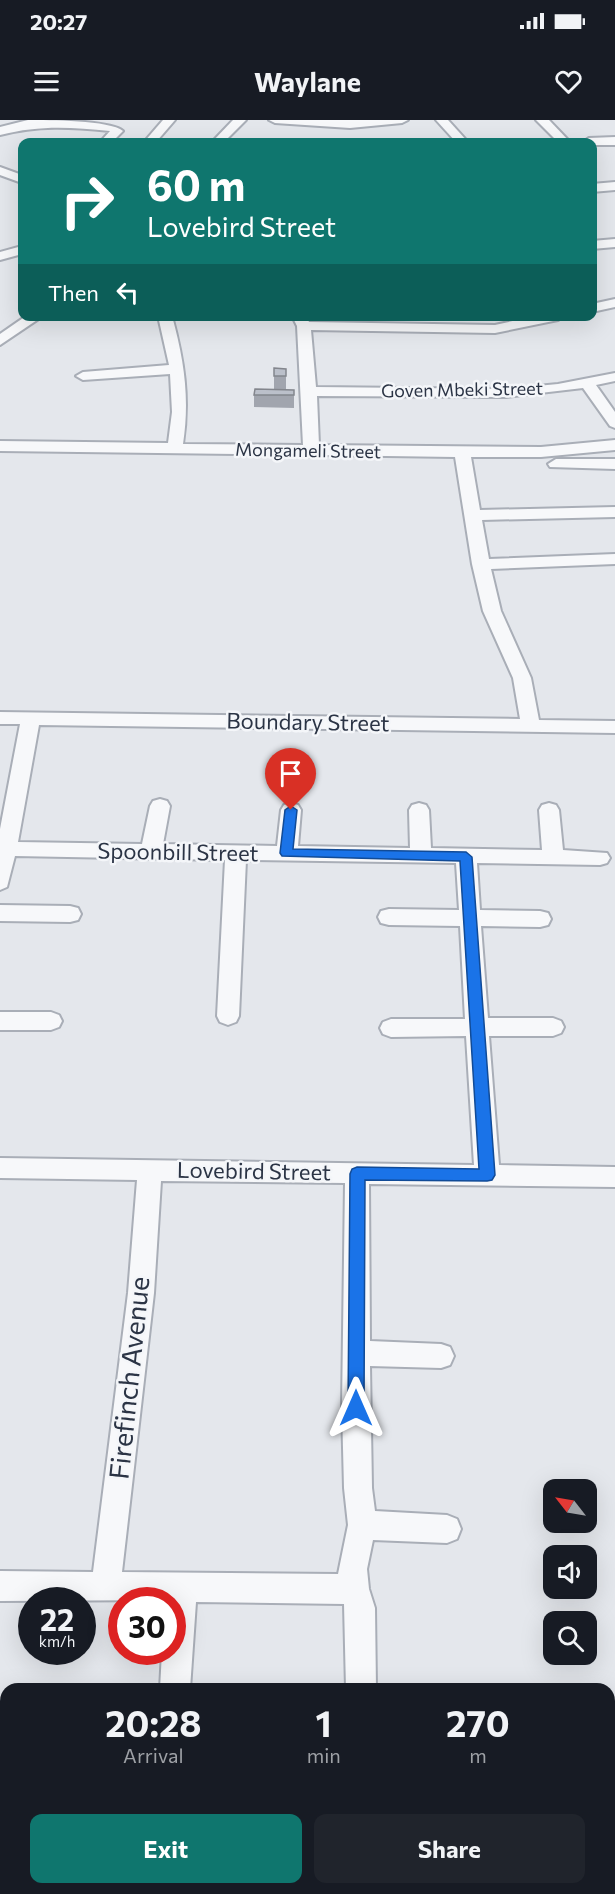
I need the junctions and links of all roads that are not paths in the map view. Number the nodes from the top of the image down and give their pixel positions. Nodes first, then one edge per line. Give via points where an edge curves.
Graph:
1 (169, 120) edge
2 (240, 120) edge
3 (274, 120) edge
4 (402, 120) edge
5 (442, 120) edge
6 (542, 120) edge
7 (32, 122) edge
8 (0, 130) edge
9 (110, 138) edge
10 (153, 138) edge
11 (222, 138) edge
12 (458, 138) edge
13 (560, 138) edge
14 (615, 141) edge
15 (597, 142) edge
16 (0, 171) edge
17 (18, 178) edge
18 (597, 186) edge
19 (615, 186) edge
20 (615, 243) edge
21 (597, 245) edge
22 (18, 251) edge
23 (0, 256) edge
24 (615, 303) edge
25 (597, 307) edge
26 (29, 321) edge
27 (166, 321) edge
28 (301, 321) edge
29 (534, 321) edge
30 (0, 341) edge
31 (178, 369) junction
32 (83, 376) dead end
33 (615, 377) edge
34 (587, 382) junction
35 (308, 391) junction
36 (615, 423) edge
37 (0, 446) edge
38 (614, 446) edge
39 (175, 448) junction
40 (311, 452) junction
41 (463, 458) junction
42 (615, 464) edge
43 (615, 512) edge
44 (473, 515) junction
45 (615, 559) edge
46 (481, 564) junction
47 (0, 718) edge
48 (31, 719) junction
49 (531, 726) junction
50 (615, 727) edge
51 (9, 788) edge
52 (160, 806) dead end
53 (291, 810) dead end
54 (419, 810) dead end
55 (549, 810) dead end
56 (7, 849) junction
57 (151, 852) junction
58 (287, 853) junction
59 (236, 854) junction
60 (421, 856) junction
61 (466, 857) junction
62 (553, 857) junction
63 (600, 858) dead end
64 (0, 882) edge
65 (0, 913) edge
66 (70, 914) dead end
67 (389, 917) dead end
68 (470, 918) junction
69 (540, 919) dead end
70 (228, 1016) dead end
71 (0, 1021) edge
72 (51, 1021) dead end
73 (478, 1027) junction
74 (553, 1027) dead end
75 (391, 1028) dead end
76 (0, 1168) edge
77 (150, 1169) junction
78 (357, 1174) junction
79 (487, 1175) junction
80 (615, 1177) edge
81 (356, 1353) junction
82 (441, 1356) dead end
83 (362, 1525) junction
84 (447, 1529) dead end
85 (0, 1586) edge
86 (106, 1587) joint
87 (186, 1589) edge
88 (354, 1589) junction
89 (177, 1665) edge
90 (175, 1683) edge
91 (361, 1683) edge

1 - 10 street
2 - 11 street
3 - 4 street via 350,125
5 - 12 street
6 - 13 street
7 - 8 street
7 - 9 street via 114,128 117,131
14 - 15 street
16 - 17 street
18 - 19 street
20 - 21 street
22 - 23 street
24 - 25 street
26 - 30 street
27 - 31 street
28 - 29 street via 495,329
28 - 35 street
31 - 32 street
31 - 39 street via 182,399
33 - 34 street, Goven Mbeki Street
34 - 35 street, Goven Mbeki Street via 506,393
34 - 36 street
35 - 40 street
37 - 39 street, Mongameli Street
38 - 41 street, Mongameli Street
39 - 40 street, Mongameli Street
40 - 41 street, Mongameli Street
41 - 42 street
41 - 44 street
43 - 44 street
44 - 46 street
45 - 46 street
46 - 49 street via 492,611 522,678
47 - 48 street, Boundary Street
48 - 49 street, Boundary Street
48 - 51 street
49 - 50 street, Boundary Street
51 - 56 street
52 - 57 street
53 - 58 street
54 - 60 street
55 - 62 street
56 - 57 street, Spoonbill Street
56 - 64 street
57 - 59 street, Spoonbill Street
58 - 59 street, Spoonbill Street
58 - 60 street, Spoonbill Street
59 - 70 street
60 - 61 street, Spoonbill Street
61 - 62 street, Spoonbill Street
61 - 68 street
62 - 63 street, Spoonbill Street
65 - 66 street
67 - 68 street
68 - 69 street
68 - 73 street
71 - 72 street
73 - 74 street
73 - 75 street
73 - 79 street
76 - 77 street, Lovebird Street
77 - 78 street, Lovebird Street
77 - 86 street, Firefinch Avenue via 136,1339
78 - 79 street, Lovebird Street
78 - 81 street
79 - 80 street, Lovebird Street
81 - 82 street
81 - 83 street
83 - 84 street
83 - 88 street via 352,1569
85 - 86 street
87 - 88 street
88 - 91 street via 360,1608
89 - 90 street

